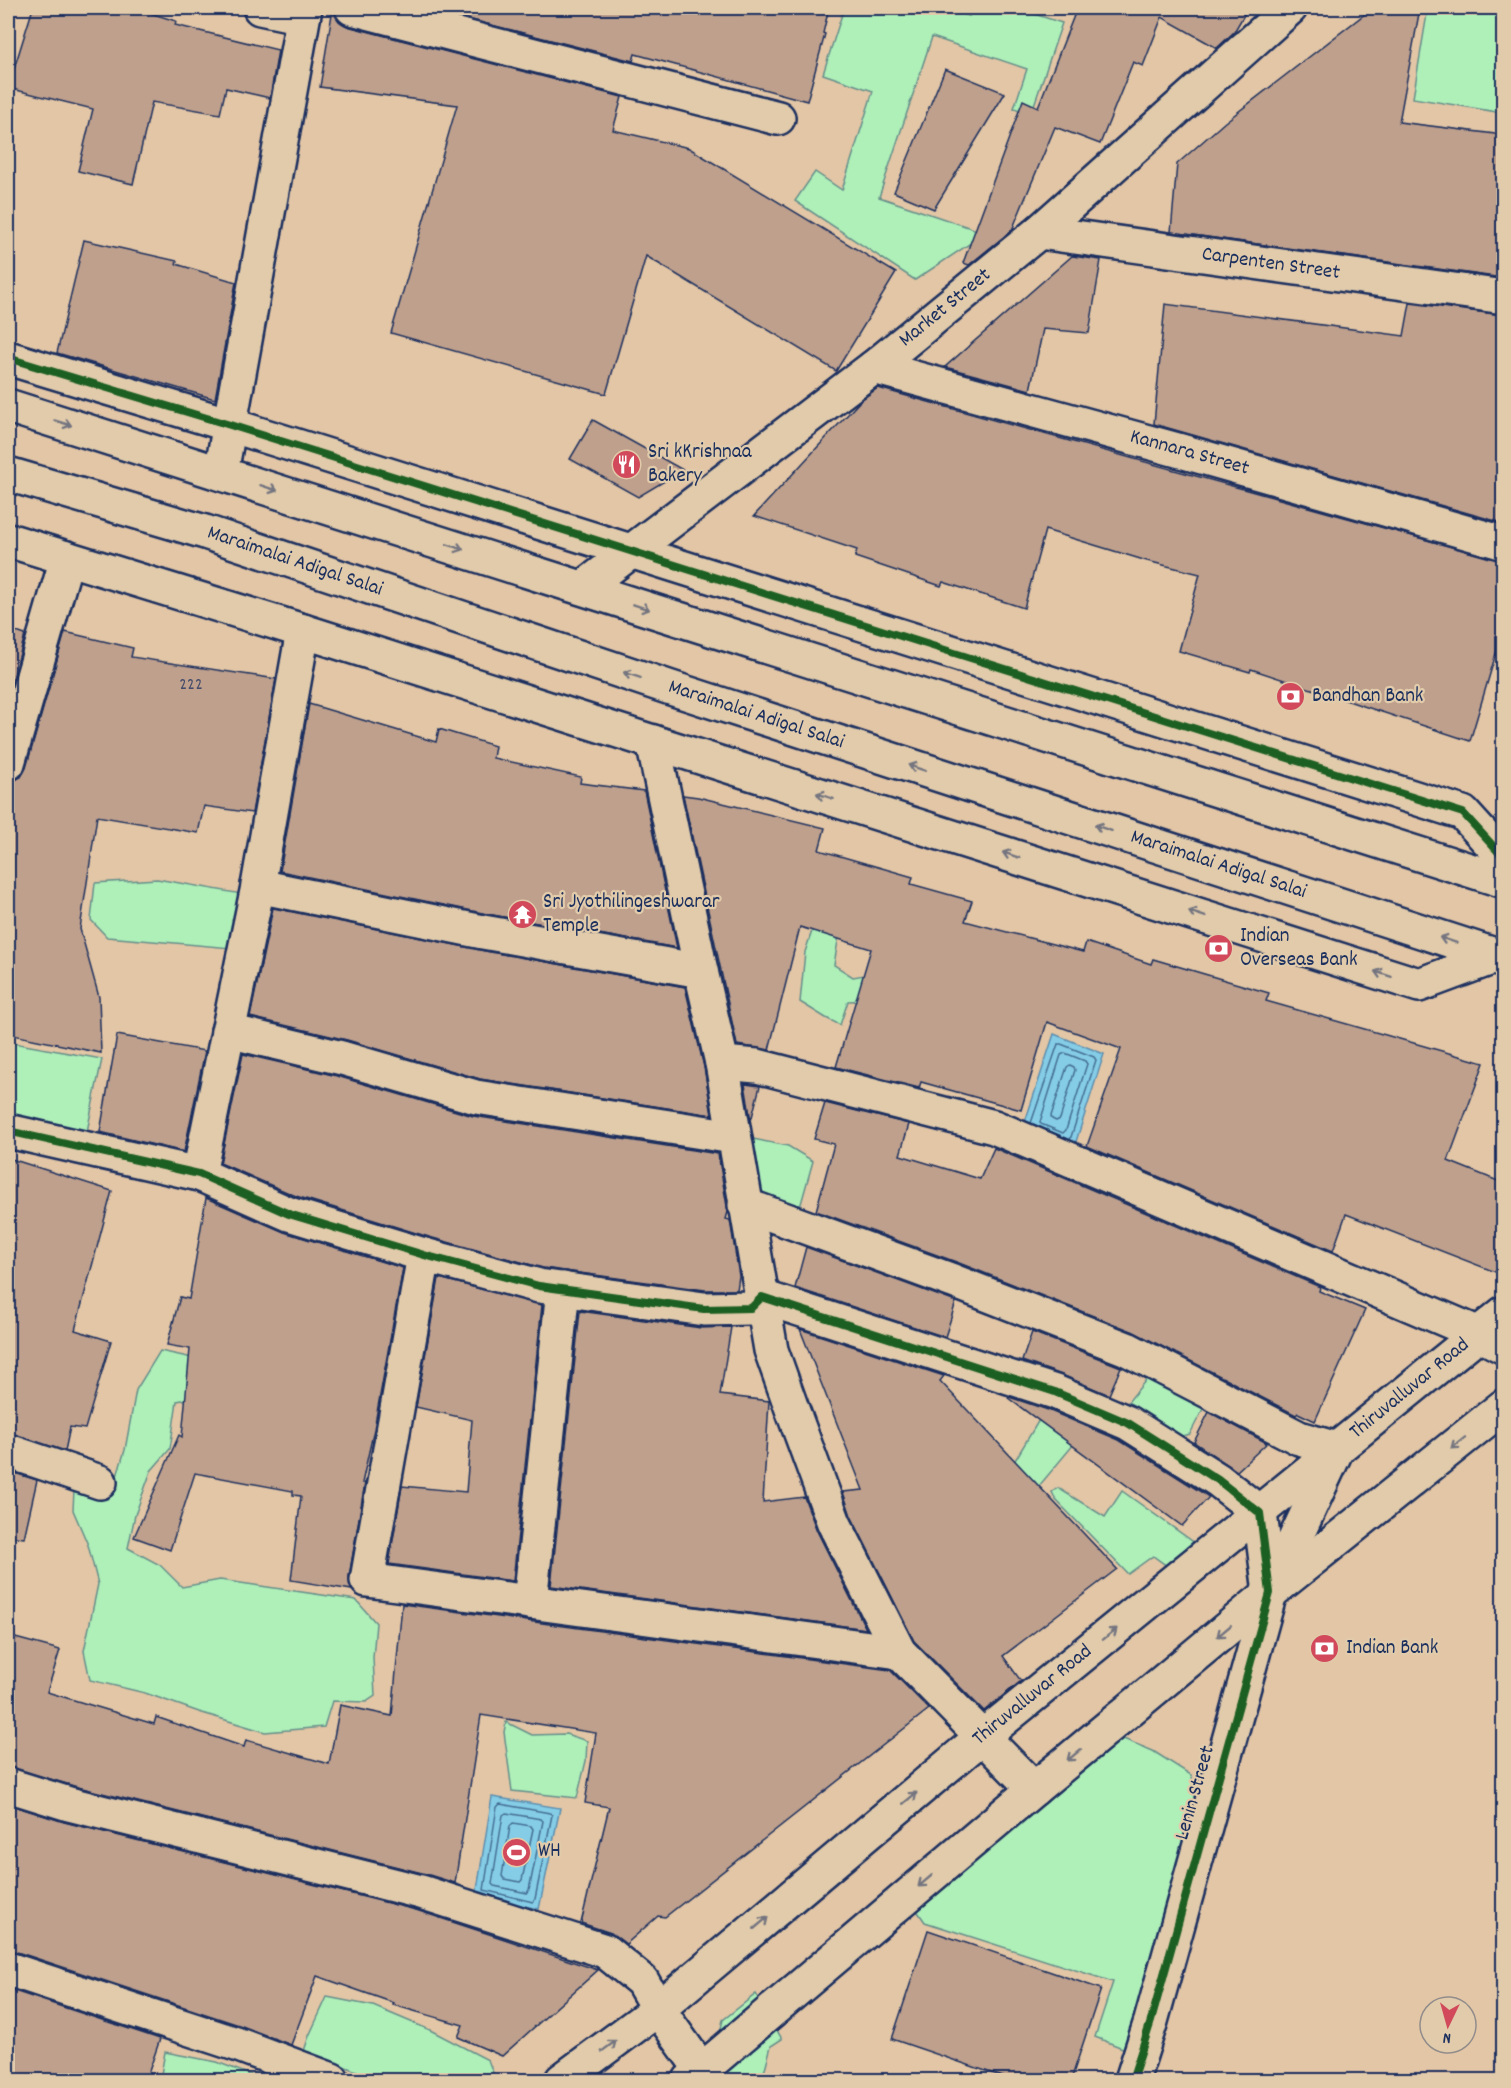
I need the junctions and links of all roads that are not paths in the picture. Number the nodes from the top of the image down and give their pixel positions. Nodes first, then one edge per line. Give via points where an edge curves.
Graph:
1 (260, 8) edge
2 (352, 8) edge
3 (1282, 9) edge
4 (304, 12) edge
5 (778, 118) dead end
6 (1039, 232) junction
7 (1503, 297) edge
8 (8, 358) edge
9 (874, 368) junction
10 (8, 406) edge
11 (230, 425) junction
12 (221, 473) junction
13 (8, 474) edge
14 (8, 540) edge
15 (1503, 543) edge
16 (632, 552) junction
17 (67, 558) junction
18 (584, 588) junction
19 (303, 631) junction
20 (653, 742) junction
21 (8, 763) edge
22 (1503, 858) edge
23 (1503, 881) edge
24 (258, 886) junction
25 (1500, 957) edge
26 (701, 970) junction
27 (228, 1031) junction
28 (722, 1063) junction
29 (8, 1131) edge
30 (734, 1137) junction
31 (199, 1174) junction
32 (745, 1205) junction
33 (424, 1255) junction
34 (563, 1289) junction
35 (762, 1297) junction
36 (1503, 1313) edge
37 (1490, 1340) edge
38 (1503, 1406) edge
39 (1336, 1449) junction
40 (8, 1451) edge
41 (100, 1482) dead end
42 (1260, 1513) junction
43 (1270, 1593) junction
44 (531, 1602) junction
45 (899, 1652) junction
46 (982, 1737) junction
47 (8, 1785) edge
48 (1034, 1789) junction
49 (8, 1969) edge
50 (658, 2009) junction
51 (697, 2078) edge
52 (332, 2080) edge
53 (562, 2080) edge
54 (1132, 2080) edge

1 - 4 street
2 - 5 street
3 - 6 street, Market Street
4 - 11 street
6 - 7 street, Carpenten Street
6 - 9 street, Market Street
8 - 11 street
9 - 15 street, Kannara Street
9 - 16 street, Market Street
10 -> 12 street
11 - 12 street
11 - 16 street
12 -> 18 street
25 -> 13 street, Maraimalai Adigal Salai via 682,692 205,532
14 - 17 street
16 - 18 street, Market Street
16 - 22 street via 1463,813
17 - 19 street
17 - 21 street
18 -> 23 street
19 - 20 street
19 - 24 street
25 -> 20 street via 1419,985
20 - 26 street
24 - 26 street via 483,932
24 - 27 street
26 - 28 street
27 - 30 street via 342,1058 476,1097
27 - 31 street
28 - 30 street
28 - 37 street via 757,1066 994,1126
29 - 31 street
30 - 32 street
31 - 33 street via 289,1214
32 - 35 street
32 - 39 street via 1127,1349 1299,1438
33 - 34 street
33 - 44 street via 367,1580
34 - 35 street via 704,1309 751,1308
34 - 44 street
35 - 42 street via 1055,1392 1128,1423 1218,1480
35 - 45 street via 771,1350 834,1523
36 - 37 street, Thiruvalluvar Road
37 - 39 street, Thiruvalluvar Road
38 -> 43 street
39 - 42 street, Thiruvalluvar Road
39 - 43 street
40 - 41 street
42 - 43 street, Lenin Street
46 -> 42 street, Thiruvalluvar Road
43 -> 48 street
43 - 54 street, Lenin Street
44 - 45 street
45 - 46 street
46 - 48 street
50 -> 46 street, Thiruvalluvar Road
47 - 50 street via 69,1804 421,1892 605,1951 642,1981
48 -> 51 street
49 - 52 street
50 - 51 street
53 -> 50 street, Thiruvalluvar Road

